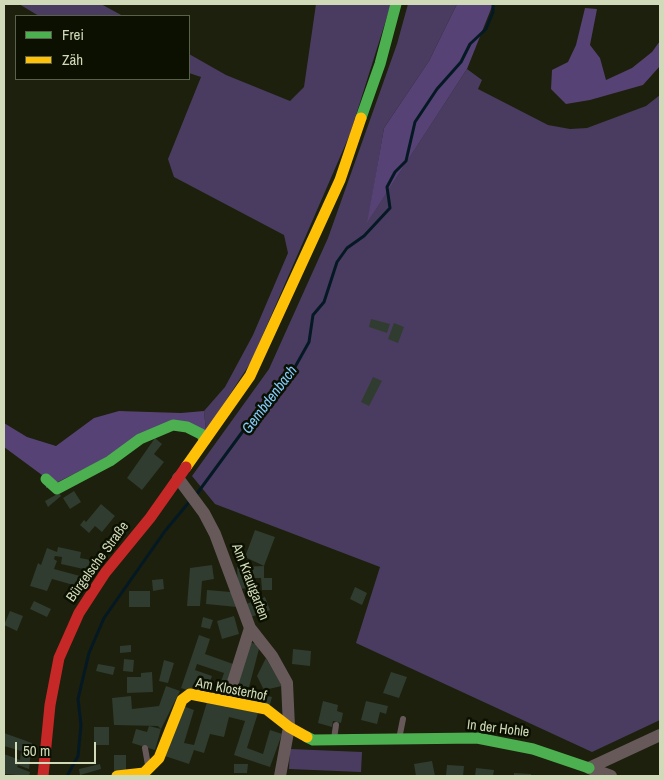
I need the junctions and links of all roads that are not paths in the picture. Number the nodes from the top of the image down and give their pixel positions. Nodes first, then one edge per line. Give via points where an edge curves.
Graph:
1 (396, 4) edge
2 (205, 440) junction
3 (46, 478) dead end
4 (178, 478) junction
5 (250, 628) junction
6 (227, 701) junction
7 (403, 719) dead end
8 (336, 725) dead end
9 (289, 727) junction
10 (660, 735) edge
11 (334, 740) junction
12 (399, 740) junction
13 (145, 748) dead end
14 (590, 768) junction
15 (147, 773) edge
16 (44, 776) edge
17 (116, 776) edge
18 (280, 776) edge
19 (611, 776) edge

1 - 2 main road, Bürgelsche Straße via 380,64 340,180 250,376
2 - 3 main road via 201,434 187,427 174,425 140,439 110,461 57,489
2 - 4 main road, Bürgelsche Straße
4 - 5 street, Am Krautgarten via 215,534
4 - 16 main road, Bürgelsche Straße via 105,573 79,613 60,658 50,705
5 - 6 street
5 - 9 street, Am Krautgarten via 288,683
6 - 9 main road, Am Klosterhof via 266,709
6 - 15 main road, Am Klosterhof via 190,694 182,700 159,758
7 - 12 lane
8 - 11 lane
9 - 11 main road, In der Hohle via 312,740
9 - 18 street, Am Krautgarten
10 - 14 street
11 - 12 main road, In der Hohle
12 - 14 main road, In der Hohle via 477,738 534,748
13 - 15 lane
14 - 19 street
15 - 17 main road

